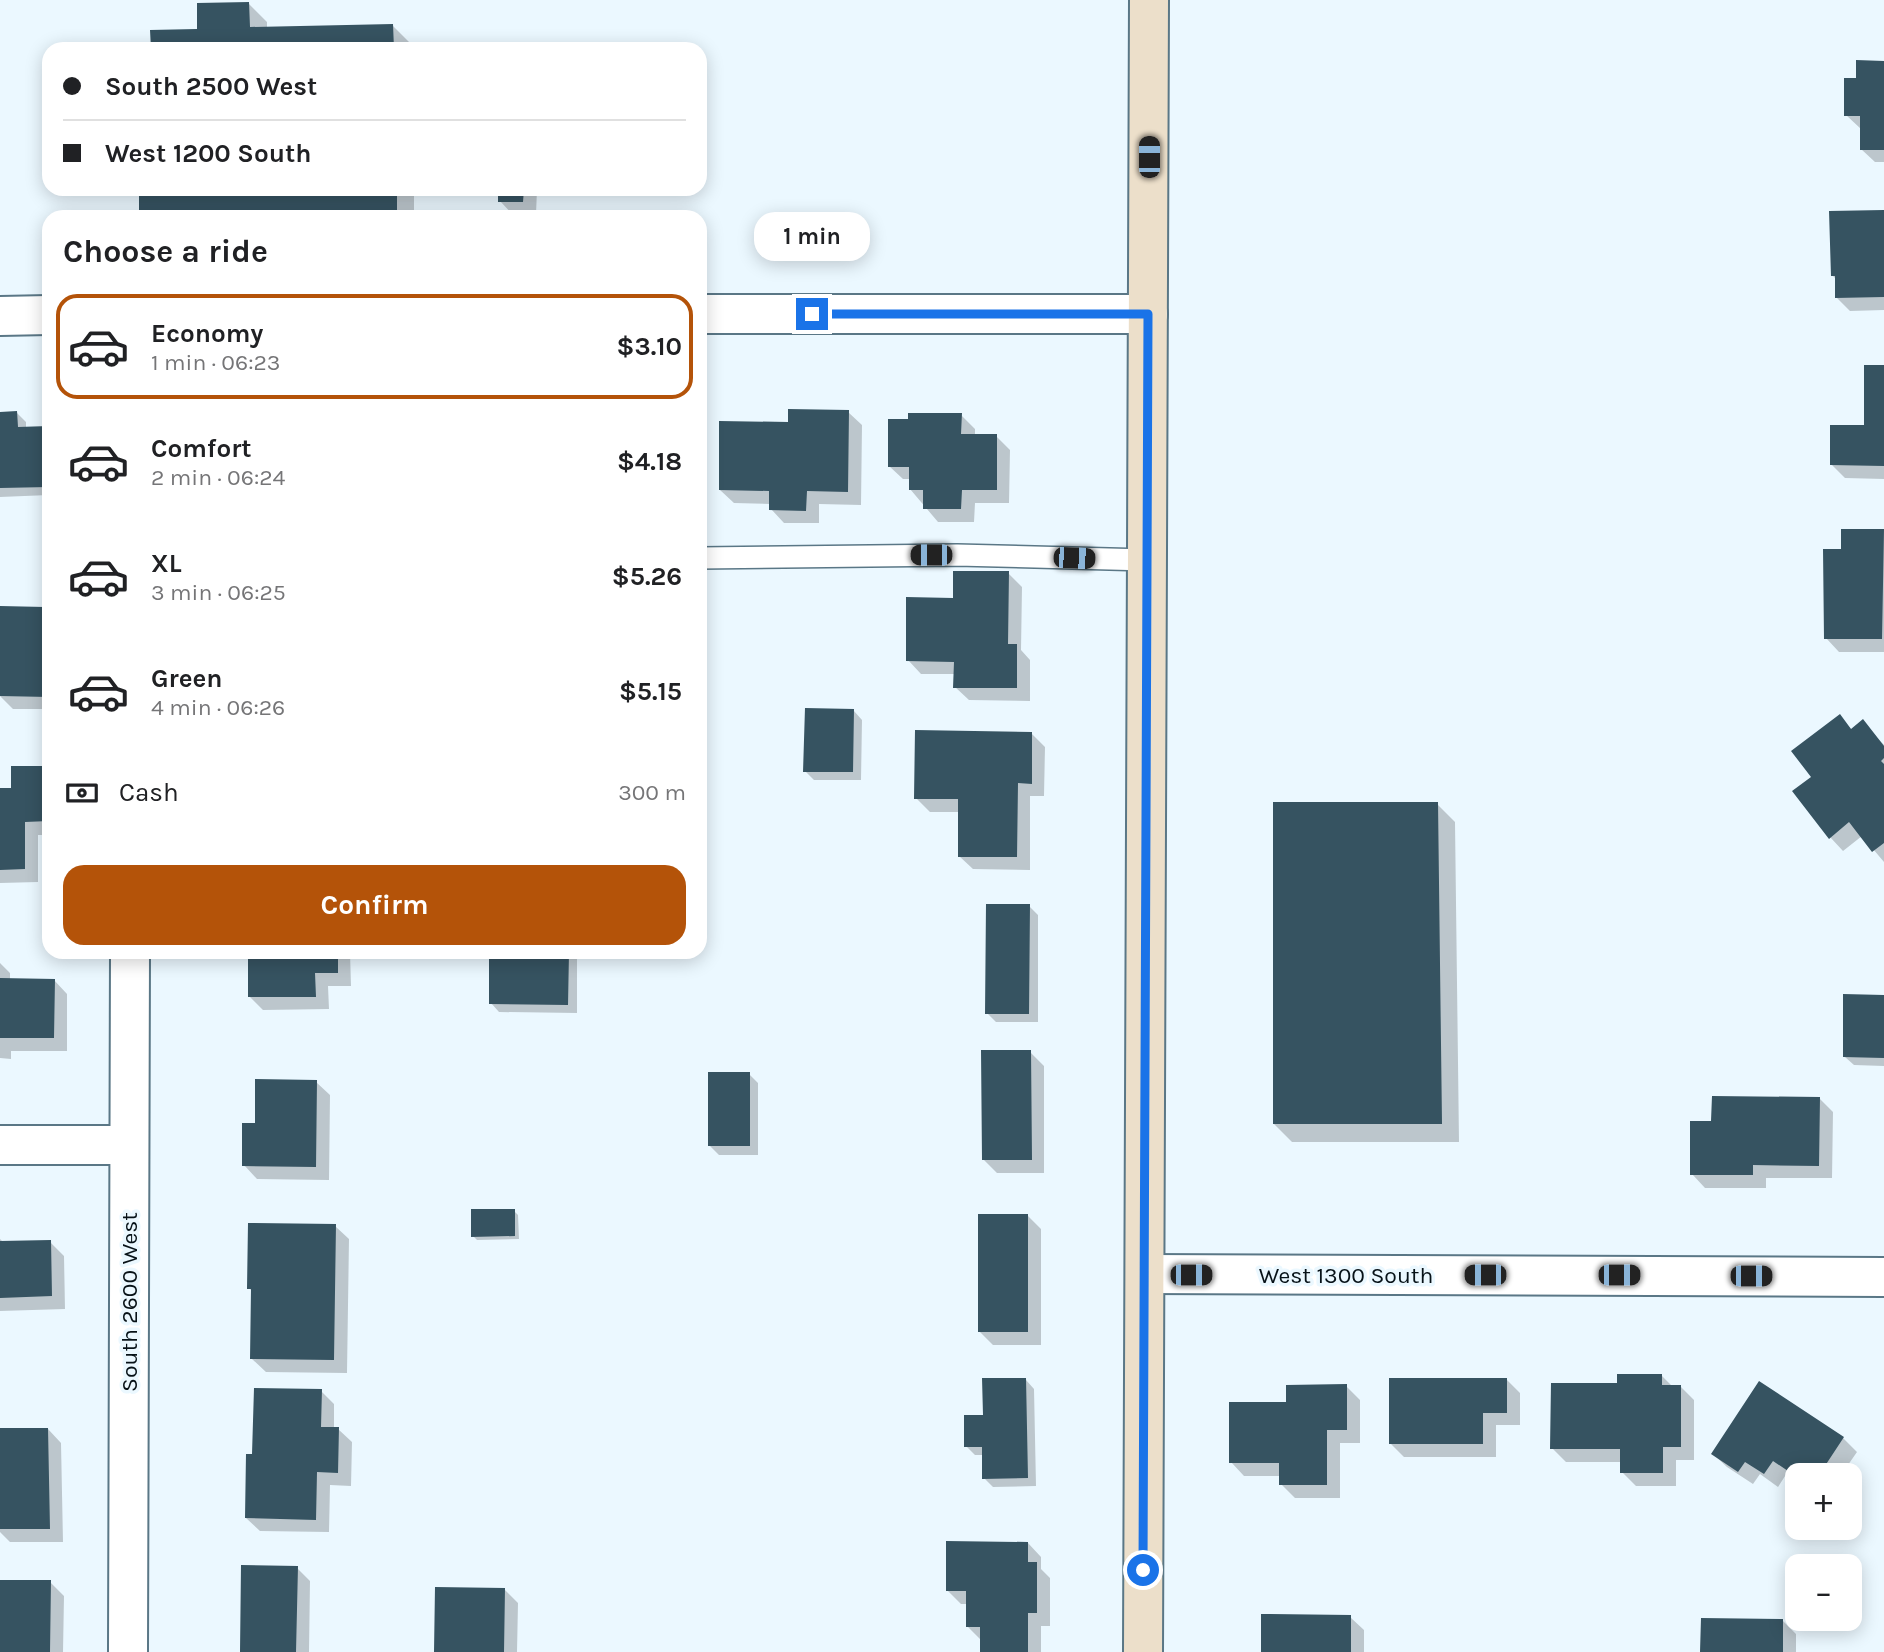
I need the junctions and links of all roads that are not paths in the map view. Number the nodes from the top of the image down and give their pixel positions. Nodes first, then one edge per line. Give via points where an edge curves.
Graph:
1 (1149, 0) edge
2 (707, 314) edge
3 (1148, 314) junction
4 (42, 315) edge
5 (0, 316) edge
6 (707, 558) edge
7 (1147, 560) junction
8 (130, 959) edge
9 (130, 1145) junction
10 (0, 1146) edge
11 (1145, 1274) junction
12 (1884, 1277) edge
13 (1152, 1651) edge
14 (128, 1652) edge

1 - 3 street
2 - 3 street
3 - 7 street
4 - 5 street
6 - 7 lane via 957,555
7 - 11 street
8 - 9 street, South 2600 West
9 - 10 street
9 - 14 street, South 2600 West
11 - 12 street, West 1300 South
11 - 13 street

